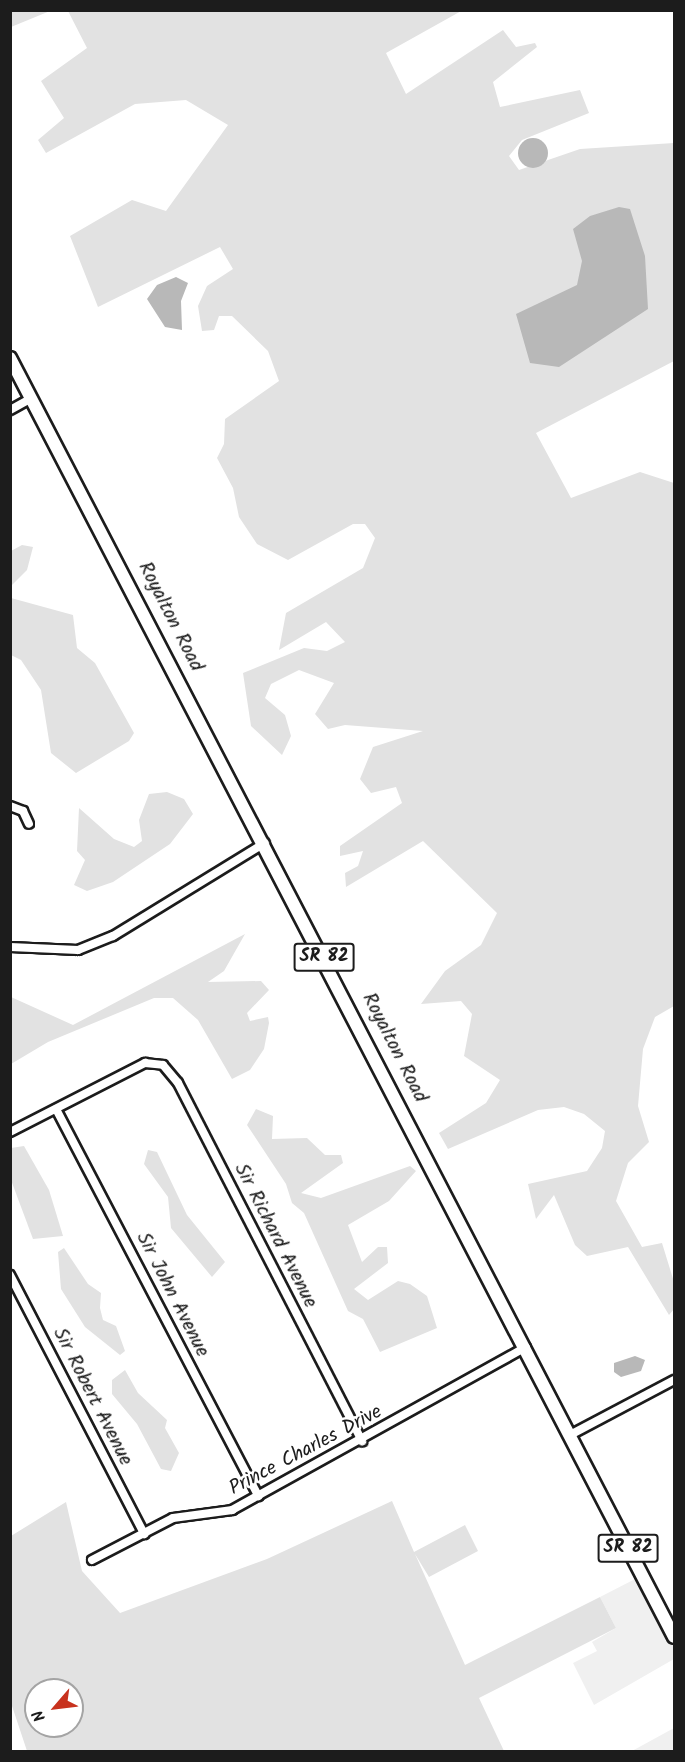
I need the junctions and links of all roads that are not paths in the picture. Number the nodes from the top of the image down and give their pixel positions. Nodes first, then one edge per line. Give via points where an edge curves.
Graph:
1 (10, 358) edge
2 (32, 398) junction
3 (10, 410) edge
4 (10, 806) edge
5 (29, 824) dead end
6 (265, 843) junction
7 (10, 947) edge
8 (56, 1109) junction
9 (10, 1132) edge
10 (10, 1275) edge
11 (526, 1347) junction
12 (675, 1380) edge
13 (570, 1435) junction
14 (362, 1441) junction
15 (258, 1496) junction
16 (144, 1534) junction
17 (92, 1560) dead end
18 (675, 1637) edge

1 - 2 main road, SR 82
2 - 3 street
2 - 6 main road, Royalton Road / SR 82
4 - 5 street via 23,811
6 - 7 street via 136,924 87,946 44,952
6 - 11 main road, Royalton Road / SR 82
8 - 9 street
8 - 14 street, Sir Richard Avenue via 145,1063 163,1065 178,1083
8 - 15 street, Sir John Avenue
10 - 16 street, Sir Robert Avenue
11 - 13 main road, Royalton Road / SR 82
11 - 14 street, Prince Charles Drive
12 - 13 street
13 - 18 main road, Royalton Road / SR 82
14 - 15 street, Prince Charles Drive
15 - 16 street, Prince Charles Drive via 232,1510 174,1518
16 - 17 street, Prince Charles Drive

